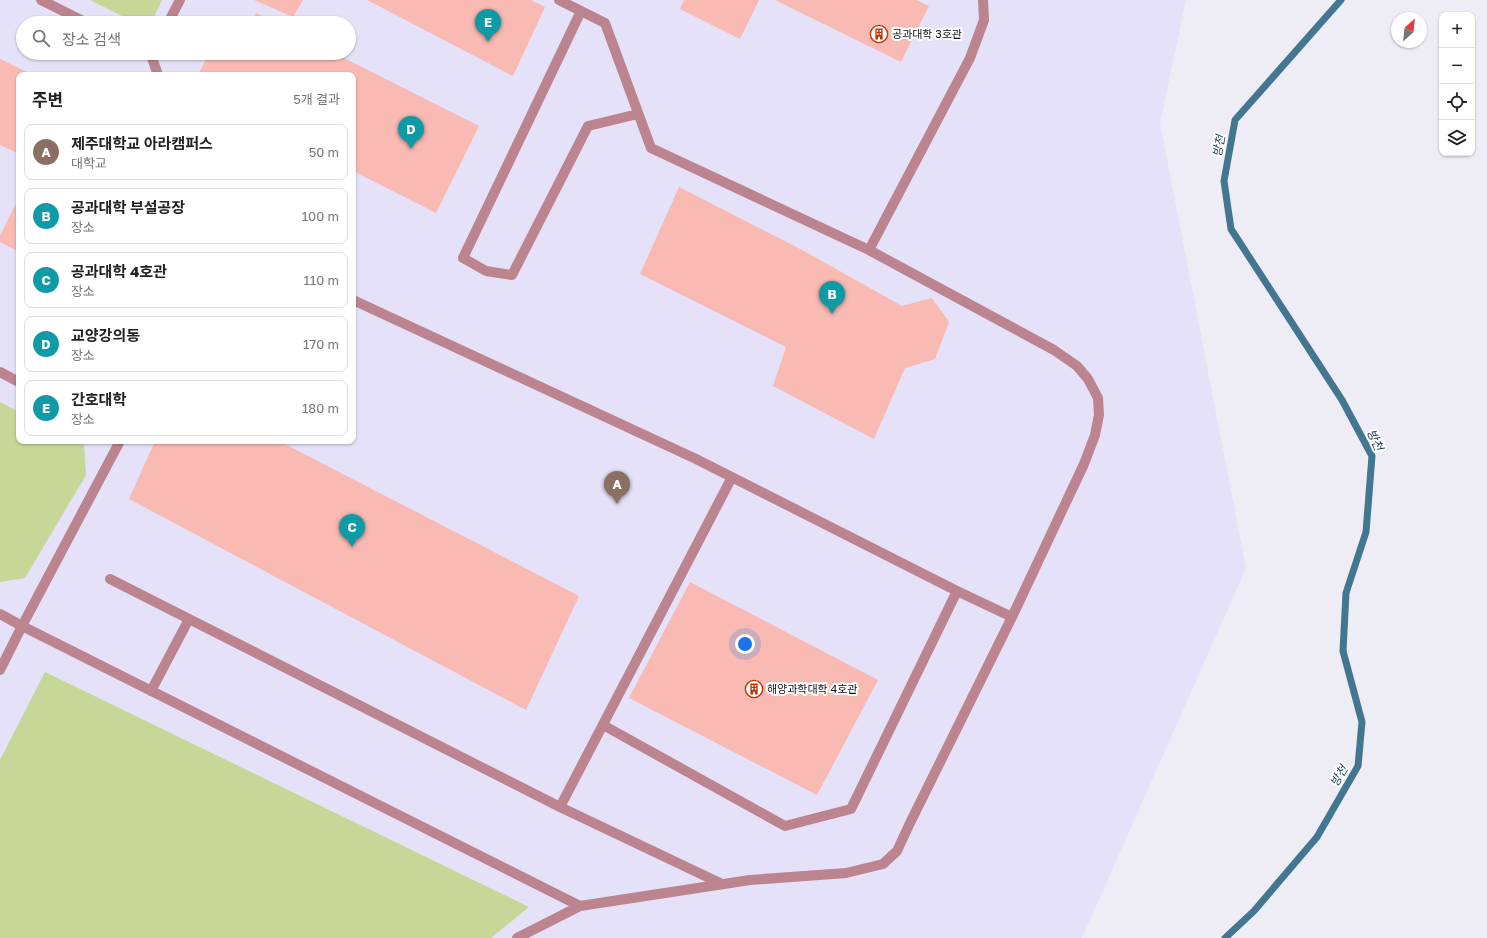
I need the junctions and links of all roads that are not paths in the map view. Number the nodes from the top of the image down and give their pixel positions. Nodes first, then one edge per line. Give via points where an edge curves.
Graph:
1 (42, 0) edge
2 (180, 0) edge
3 (559, 0) edge
4 (983, 0) edge
5 (581, 11) junction
6 (73, 16) edge
7 (172, 16) edge
8 (152, 60) edge
9 (157, 72) edge
10 (638, 114) junction
11 (869, 250) junction
12 (356, 301) edge
13 (0, 372) edge
14 (16, 380) edge
15 (118, 444) edge
16 (732, 477) junction
17 (110, 579) dead end
18 (957, 591) junction
19 (0, 614) edge
20 (1012, 617) junction
21 (190, 620) junction
22 (22, 626) junction
23 (0, 670) edge
24 (151, 691) junction
25 (602, 725) junction
26 (560, 807) junction
27 (722, 884) junction
28 (580, 906) junction
29 (517, 938) edge

1 - 6 lane
2 - 7 lane
3 - 5 lane
4 - 11 lane via 984,20 970,58
5 - 10 lane via 605,23
5 - 10 lane via 463,258 486,270 512,276 588,126
8 - 9 lane
10 - 11 lane via 651,148
11 - 20 lane via 1054,350 1077,366 1088,379 1098,398 1100,415 1084,464
12 - 16 lane
13 - 14 lane
15 - 22 lane
16 - 18 lane
16 - 25 lane
17 - 21 lane
18 - 20 lane
18 - 25 lane via 851,809 785,826
19 - 22 lane
20 - 27 lane via 897,851 883,864 846,872
21 - 24 lane
21 - 26 lane
22 - 23 lane
22 - 24 lane
24 - 28 lane
25 - 26 lane
26 - 27 lane
27 - 28 lane
28 - 29 lane

